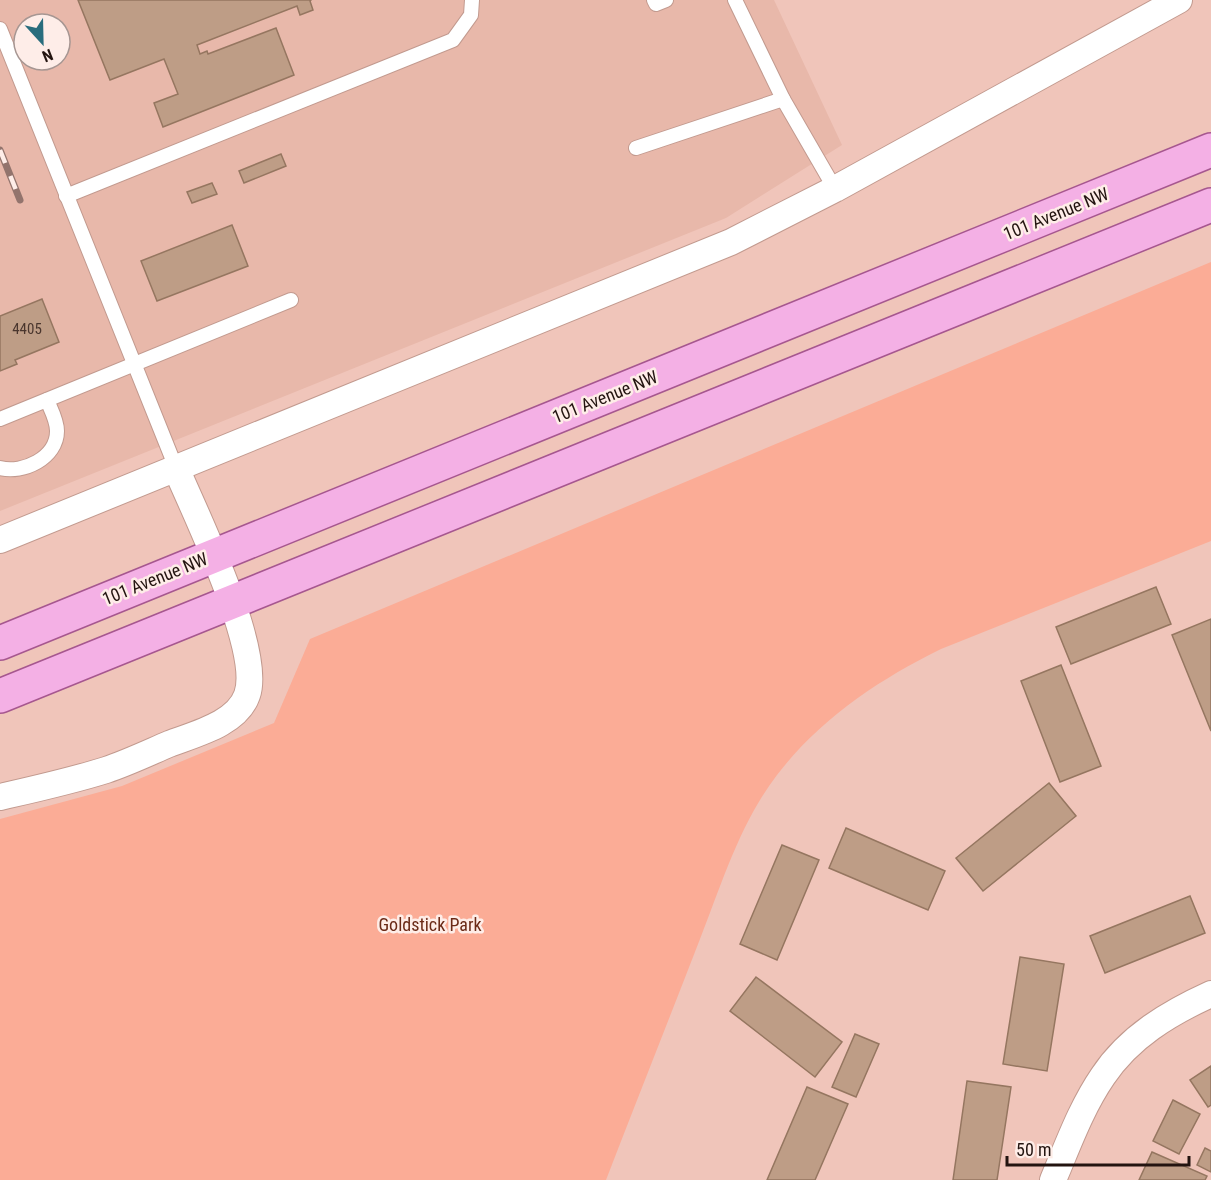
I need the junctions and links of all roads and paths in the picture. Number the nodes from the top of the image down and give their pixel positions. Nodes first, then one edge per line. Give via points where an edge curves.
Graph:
1 (472, 0) edge
2 (654, 0) edge
3 (666, 0) edge
4 (735, 0) edge
5 (1179, 0) edge
6 (0, 29) edge
7 (783, 99) junction
8 (636, 148) dead end
9 (1211, 150) edge
10 (835, 189) junction
11 (66, 196) junction
12 (1211, 205) edge
13 (291, 300) dead end
14 (134, 364) junction
15 (47, 400) junction
16 (0, 418) edge
17 (0, 468) edge
18 (176, 468) junction
19 (0, 540) edge
20 (213, 556) junction
21 (233, 602) junction
22 (0, 643) edge
23 (0, 696) edge
24 (0, 797) edge
25 (1211, 994) edge
26 (1053, 1180) edge

1 - 11 lane via 471,15 453,40
2 - 3 lane via 656,4
4 - 7 lane
5 - 10 street
6 - 11 lane
7 - 8 lane
7 - 10 lane
9 - 20 main road, 101 Avenue NW
10 - 18 street via 687,261
11 - 14 lane
12 - 21 main road
13 - 14 lane
14 - 15 lane
14 - 18 lane
15 - 16 lane
15 - 17 lane via 56,421 53,446 34,464
18 - 19 street
18 - 20 street
20 - 21 street
20 - 22 main road, 101 Avenue NW
21 - 23 main road
21 - 24 street via 250,668 248,693 229,717 108,769
25 - 26 street via 1166,1016 1122,1052 1091,1096

